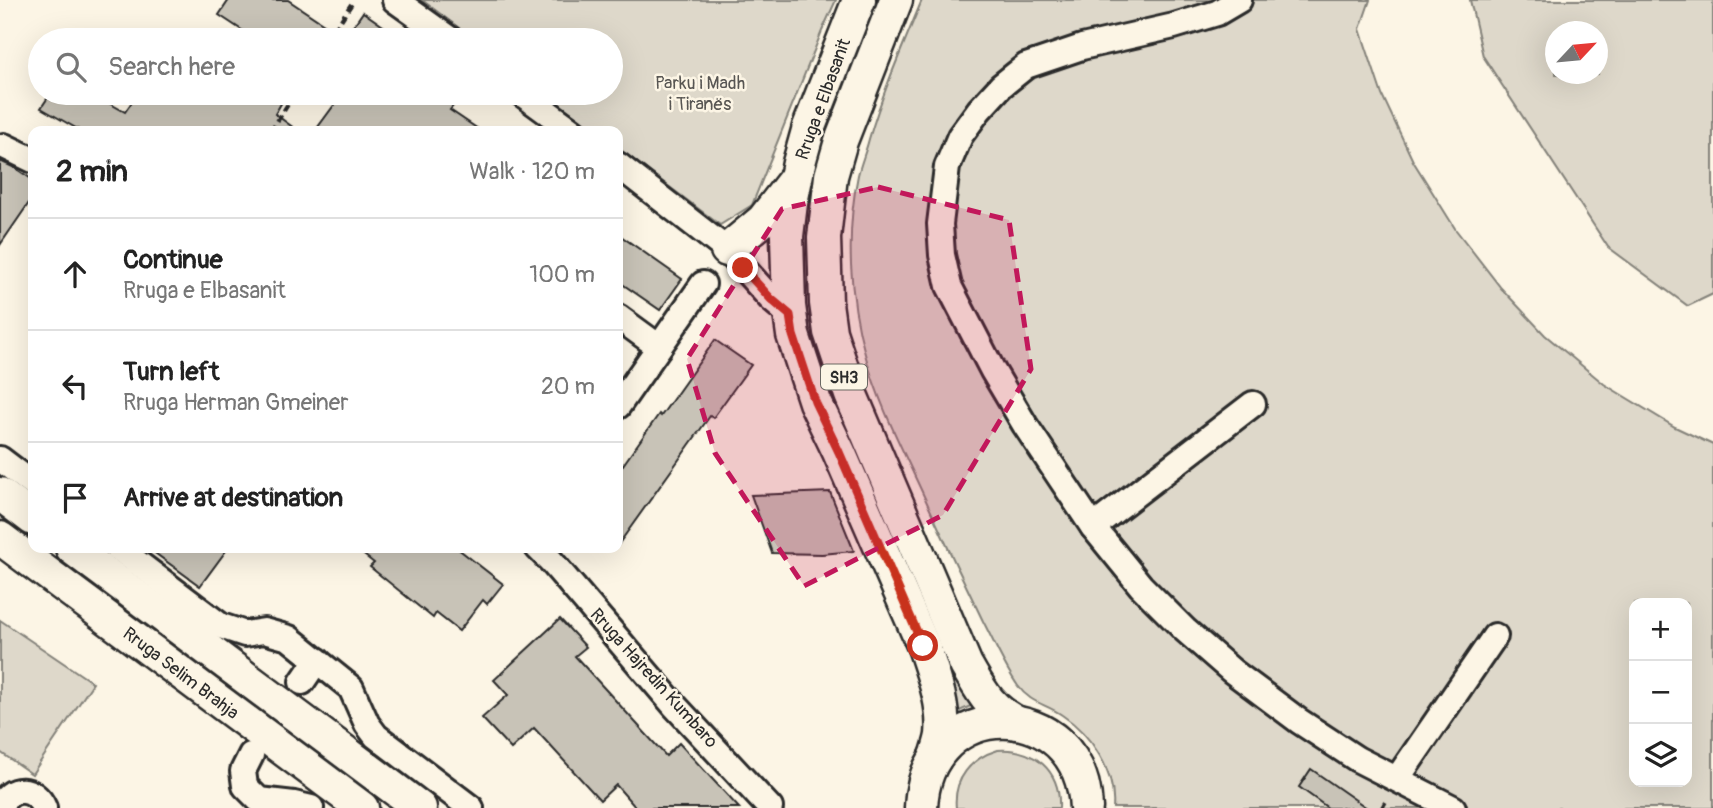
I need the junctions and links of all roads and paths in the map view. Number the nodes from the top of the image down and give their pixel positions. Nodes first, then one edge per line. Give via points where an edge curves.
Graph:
1 (354, 0) edge
2 (395, 0) edge
3 (859, 0) edge
4 (896, 0) edge
5 (1239, 0) edge
6 (336, 28) edge
7 (434, 28) edge
8 (287, 105) edge
9 (538, 105) edge
10 (274, 126) edge
11 (566, 126) edge
12 (4, 146) dead end
13 (28, 158) edge
14 (623, 168) edge
15 (796, 176) junction
16 (727, 250) junction
17 (703, 284) dead end
18 (790, 315) junction
19 (623, 321) edge
20 (659, 347) junction
21 (623, 399) edge
22 (1253, 404) dead end
23 (0, 459) edge
24 (28, 480) edge
25 (0, 494) edge
26 (28, 515) edge
27 (1093, 527) junction
28 (0, 538) edge
29 (79, 553) edge
30 (125, 553) edge
31 (543, 553) edge
32 (1495, 636) dead end
33 (317, 660) junction
34 (302, 682) dead end
35 (1017, 723) junction
36 (251, 755) dead end
37 (936, 757) junction
38 (1397, 779) junction
39 (918, 803) edge
40 (0, 808) edge
41 (44, 808) edge
42 (310, 808) edge
43 (362, 808) edge
44 (420, 808) edge
45 (471, 808) edge
46 (770, 808) edge
47 (1086, 808) edge
48 (1453, 808) edge

1 - 6 path
2 - 7 street
3 - 15 main road, Rruga e Elbasanit / SH3 via 809,127
4 - 35 main road, Rruga e Elbasanit / SH3 via 831,176 824,238 830,332 851,395 966,665 988,700
5 - 27 street via 1217,13 1026,66 979,110 960,136 947,167 940,224 950,286 999,382
8 - 10 path
9 - 11 street
12 - 13 street
14 - 16 street
15 - 16 main road via 763,220
15 - 18 main road, Rruga e Elbasanit / SH3 via 788,236
16 - 18 street
17 - 20 street
18 - 37 main road, Rruga e Elbasanit / SH3 via 815,402 935,679 942,717
19 - 20 street
20 - 21 street
22 - 27 street
23 - 24 street
25 - 26 main road
27 - 38 street via 1141,586 1232,671 1346,752
28 - 43 main road, Rruga Selim Brahja
29 - 44 main road, Rruga Selim Brahja
30 - 33 street via 221,626 245,634 264,631 289,638
31 - 46 street, Rruga Hajredin Kumbaro
32 - 38 street
33 - 34 street
33 - 45 street via 351,688 376,736
35 - 37 main road, SH3 via 991,722 965,731
35 - 47 main road, SH3 via 1042,731 1072,758 1083,782
36 - 42 street via 243,771 245,786 259,800
37 - 39 main road, SH3
38 - 48 street
40 - 41 street via 6,797 20,790 35,794

